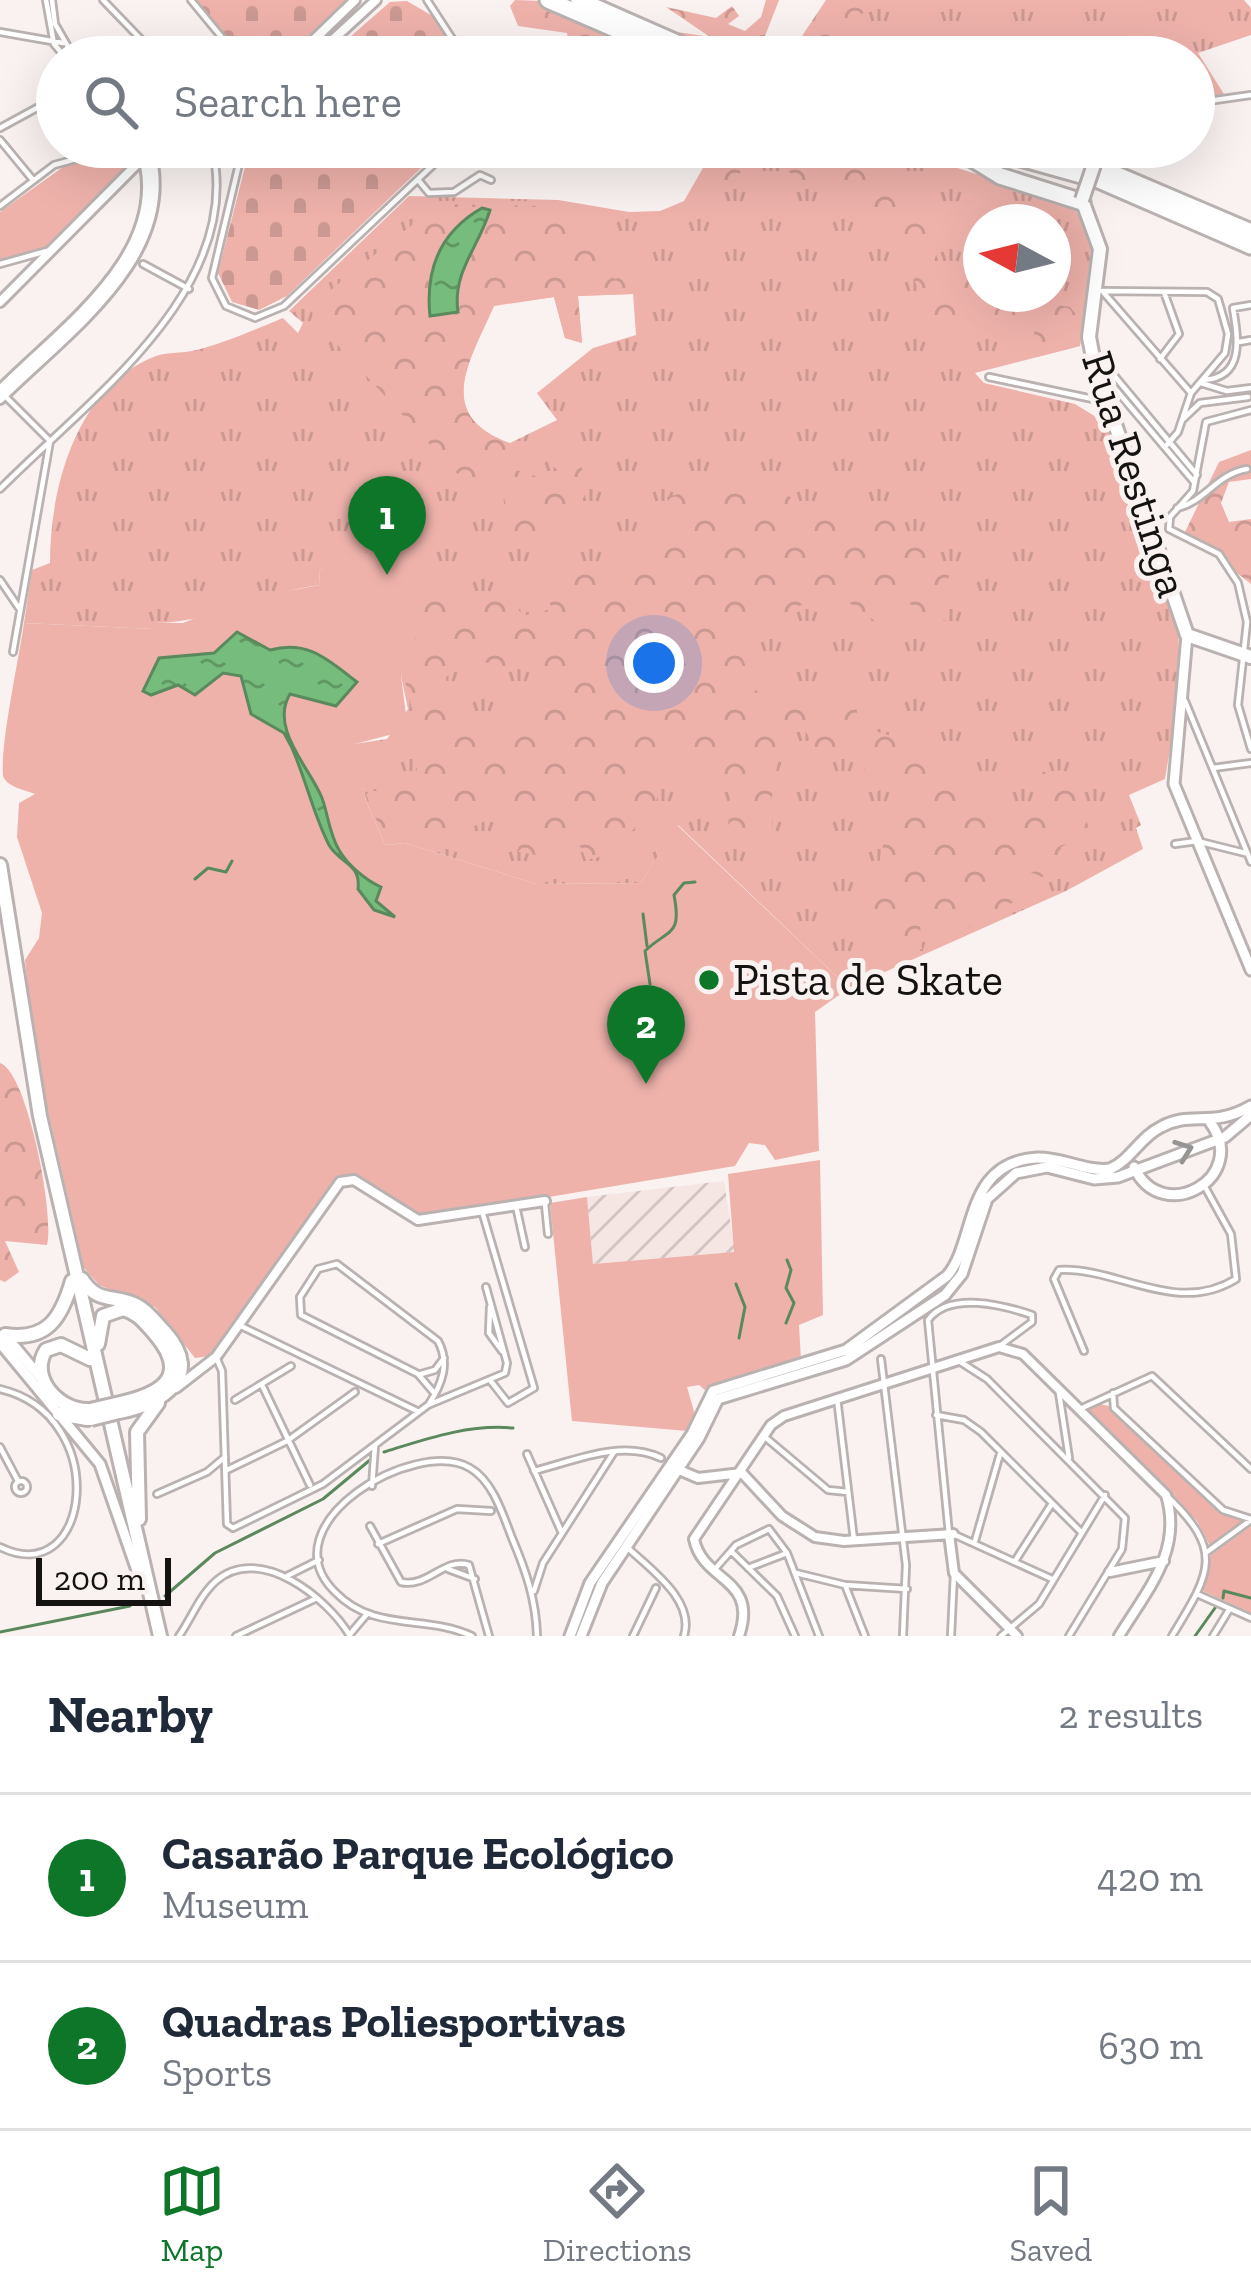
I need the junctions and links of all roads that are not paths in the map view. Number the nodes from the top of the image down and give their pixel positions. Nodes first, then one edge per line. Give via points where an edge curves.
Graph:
1 (49, 0) edge
2 (103, 0) edge
3 (191, 0) edge
4 (355, 0) edge
5 (376, 0) edge
6 (427, 0) edge
7 (548, 0) edge
8 (579, 0) edge
9 (333, 21) junction
10 (342, 31) junction
11 (0, 32) edge
12 (53, 36) edge
13 (61, 36) edge
14 (138, 36) edge
15 (221, 36) edge
16 (318, 36) edge
17 (337, 36) edge
18 (450, 36) edge
19 (631, 36) edge
20 (662, 36) edge
21 (36, 40) edge
22 (1251, 95) edge
23 (1215, 100) edge
24 (36, 108) edge
25 (0, 128) edge
26 (0, 140) edge
27 (56, 168) edge
28 (130, 168) edge
29 (147, 168) edge
30 (213, 168) edge
31 (238, 168) edge
32 (430, 168) edge
33 (987, 168) edge
34 (1063, 168) edge
35 (1093, 168) edge
36 (1100, 168) edge
37 (418, 179) junction
38 (491, 180) dead end
39 (33, 181) junction
40 (1082, 201) junction
41 (0, 206) edge
42 (1251, 232) edge
43 (1251, 246) edge
44 (52, 250) junction
45 (29, 256) junction
46 (0, 264) edge
47 (38, 264) junction
48 (143, 264) dead end
49 (1099, 288) junction
50 (189, 289) junction
51 (1126, 292) junction
52 (1164, 292) junction
53 (0, 302) edge
54 (1251, 305) edge
55 (1117, 308) junction
56 (1251, 340) edge
57 (1239, 342) junction
58 (1092, 357) junction
59 (1160, 360) junction
60 (989, 377) dead end
61 (1202, 382) junction
62 (1251, 388) edge
63 (1126, 389) junction
64 (1191, 393) junction
65 (1, 394) edge
66 (1119, 394) junction
67 (1248, 398) edge
68 (1106, 403) junction
69 (1251, 410) edge
70 (1182, 420) junction
71 (50, 441) junction
72 (1168, 445) junction
73 (1247, 470) dead end
74 (1196, 479) junction
75 (0, 488) edge
76 (1177, 508) junction
77 (1169, 518) junction
78 (1150, 520) junction
79 (1169, 529) junction
80 (1156, 538) junction
81 (0, 580) edge
82 (19, 608) junction
83 (1190, 646) junction
84 (13, 652) dead end
85 (1247, 656) edge
86 (1184, 699) junction
87 (1251, 748) edge
88 (1251, 763) edge
89 (1213, 768) junction
90 (1197, 841) junction
91 (1243, 842) junction
92 (1175, 844) dead end
93 (1211, 844) junction
94 (1235, 850) junction
95 (1202, 854) junction
96 (1250, 857) edge
97 (0, 865) edge
98 (0, 918) edge
99 (1248, 954) edge
100 (1251, 970) edge
101 (1251, 1111) edge
102 (1210, 1122) junction
103 (1225, 1137) junction
104 (1129, 1157) junction
105 (1135, 1171) junction
106 (1205, 1186) junction
107 (546, 1201) joint
108 (516, 1206) junction
109 (482, 1211) junction
110 (548, 1234) dead end
111 (525, 1247) dead end
112 (74, 1264) junction
113 (72, 1281) junction
114 (486, 1287) dead end
115 (237, 1324) junction
116 (2, 1337) edge
117 (175, 1346) junction
118 (999, 1346) junction
119 (1084, 1351) dead end
120 (969, 1354) junction
121 (217, 1357) junction
122 (444, 1358) junction
123 (881, 1359) dead end
124 (954, 1360) junction
125 (94, 1361) junction
126 (291, 1366) dead end
127 (932, 1367) junction
128 (975, 1367) junction
129 (200, 1368) junction
130 (418, 1374) junction
131 (174, 1376) junction
132 (490, 1380) junction
133 (27, 1382) junction
134 (884, 1383) junction
135 (262, 1385) junction
136 (1058, 1387) junction
137 (3, 1390) edge
138 (1113, 1393) junction
139 (354, 1394) dead end
140 (435, 1394) junction
141 (716, 1395) junction
142 (164, 1397) junction
143 (26, 1398) junction
144 (836, 1398) junction
145 (235, 1400) dead end
146 (428, 1405) junction
147 (117, 1408) junction
148 (1080, 1409) junction
149 (417, 1412) junction
150 (59, 1414) junction
151 (90, 1414) junction
152 (936, 1414) junction
153 (763, 1435) junction
154 (287, 1441) junction
155 (375, 1446) junction
156 (0, 1447) edge
157 (91, 1452) junction
158 (614, 1452) junction
159 (1000, 1452) junction
160 (527, 1454) dead end
161 (74, 1456) junction
162 (225, 1457) junction
163 (1069, 1458) junction
164 (670, 1464) junction
165 (1251, 1469) edge
166 (225, 1471) junction
167 (534, 1471) junction
168 (736, 1472) junction
169 (18, 1481) dead end
170 (310, 1485) dead end
171 (372, 1486) junction
172 (848, 1492) junction
173 (157, 1494) dead end
174 (1105, 1495) junction
175 (1166, 1495) junction
176 (1052, 1503) junction
177 (491, 1511) dead end
178 (1251, 1520) edge
179 (370, 1526) dead end
180 (1081, 1532) junction
181 (562, 1533) junction
182 (951, 1534) junction
183 (903, 1537) junction
184 (854, 1540) junction
185 (975, 1541) junction
186 (378, 1544) junction
187 (622, 1544) junction
188 (0, 1547) edge
189 (141, 1550) junction
190 (730, 1551) junction
191 (1208, 1552) junction
192 (788, 1553) junction
193 (319, 1560) junction
194 (1015, 1561) junction
195 (1164, 1561) junction
196 (748, 1568) junction
197 (715, 1569) junction
198 (1110, 1572) junction
199 (796, 1573) junction
200 (954, 1573) junction
201 (283, 1577) junction
202 (1054, 1580) junction
203 (141, 1582) junction
204 (845, 1585) junction
205 (968, 1586) junction
206 (656, 1588) dead end
207 (907, 1589) junction
208 (954, 1592) junction
209 (1197, 1594) junction
210 (533, 1595) junction
211 (317, 1598) junction
212 (1230, 1609) junction
213 (367, 1614) junction
214 (1251, 1618) edge
215 (1004, 1631) edge
216 (158, 1634) edge
217 (350, 1635) edge
218 (179, 1636) edge
219 (236, 1636) edge
220 (472, 1636) edge
221 (489, 1636) edge
222 (537, 1636) edge
223 (570, 1636) edge
224 (580, 1636) edge
225 (633, 1636) edge
226 (684, 1636) edge
227 (739, 1636) edge
228 (795, 1636) edge
229 (819, 1636) edge
230 (865, 1636) edge
231 (903, 1636) edge
232 (951, 1636) edge
233 (1017, 1636) edge
234 (1069, 1636) edge
235 (1118, 1636) edge
236 (1172, 1636) edge
237 (1213, 1636) edge

1 - 12 street
1 - 13 street
2 - 14 street
3 - 15 street
4 - 9 street
5 - 10 street
6 - 18 street
7 - 19 highway
8 - 20 highway
9 - 10 street
9 - 16 street
10 - 17 street
11 - 21 street
22 - 23 street
24 - 25 street
26 - 39 street
27 - 39 street
28 - 44 street
29 - 65 street via 130,257
30 - 50 street via 215,208
31 - 37 street via 212,278 226,306 255,318 284,306
32 - 37 street
33 - 40 highway
34 - 43 highway
35 - 40 main road, bridge
36 - 42 highway
37 - 38 street via 430,193 453,193 480,175
39 - 41 street
40 - 49 main road, Rua Restinga via 1099,240
44 - 45 street
44 - 47 street
45 - 46 street
45 - 47 street
47 - 53 street
48 - 50 street
49 - 51 street
49 - 55 street
49 - 58 main road, Rua Restinga
50 - 71 street
51 - 52 street
51 - 55 street
52 - 59 street via 1179,334
52 - 61 street via 1218,298 1228,334 1220,363
54 - 57 street via 1233,308
55 - 59 street
56 - 57 street
57 - 61 street via 1231,368
58 - 63 street
58 - 66 street
58 - 68 main road, Rua Restinga
59 - 64 street
60 - 68 street
61 - 62 street via 1226,391
61 - 64 street
63 - 66 street
63 - 72 street
64 - 70 street
65 - 71 street
66 - 68 street
66 - 72 street
67 - 70 street via 1200,403
68 - 78 main road, Rua Restinga
69 - 74 street via 1206,422
70 - 72 street
71 - 75 street
71 - 82 street
72 - 74 street
73 - 76 street via 1221,476
74 - 76 street
76 - 77 street
77 - 78 street
77 - 79 street
78 - 80 main road, Rua Restinga
79 - 80 street
79 - 85 street via 1231,568 1246,613
80 - 83 main road, Rua Restinga
81 - 82 street
82 - 84 street
83 - 85 main road
83 - 86 main road
85 - 87 street via 1238,704
86 - 89 street
86 - 90 main road via 1173,778
88 - 89 street
89 - 91 street
90 - 92 street
90 - 93 street
90 - 95 main road
91 - 94 street
91 - 96 street
93 - 94 street
93 - 95 street
94 - 96 street
95 - 99 main road
97 - 112 main road via 31,1068
98 - 113 main road via 28,1096
99 - 100 main road
101 - 102 main road
101 - 103 main road
102 - 103 main road
102 - 104 main road via 1161,1126
105 -> 103 main road
103 - 106 main road via 1223,1164
104 - 105 main road
104 - 141 main road via 1101,1170 1043,1158 1014,1164 974,1204 947,1276 845,1350
105 - 106 main road via 1169,1194
105 - 141 main road via 1105,1179 1047,1167 1016,1173 978,1215 951,1290 846,1360
106 - 119 street via 1231,1234 1236,1279 1171,1293 1059,1270 1054,1279
107 - 108 street
107 - 110 street
108 - 109 street
108 - 111 street
109 - 115 street via 418,1220 354,1180 340,1182
109 - 132 street via 534,1388 503,1401
112 - 117 main road via 95,1295 139,1306
112 - 125 main road
113 - 116 main road via 47,1330
113 - 125 main road
114 - 132 street via 505,1354 505,1373
115 - 121 street
115 - 149 street
116 - 133 main road
117 - 129 main road
117 - 131 main road
118 - 120 street
118 - 127 street via 1032,1315 949,1304 928,1320
118 - 136 street via 1022,1354
120 - 124 street
120 - 128 street
121 - 129 street
121 - 162 street
122 - 130 street
122 - 130 street via 430,1334 343,1268 329,1262 318,1269 300,1298 302,1315
122 - 140 street
123 - 134 street
124 - 127 street
124 - 128 street
125 - 131 main road via 100,1322 123,1309 161,1342
125 - 133 main road via 52,1346
125 - 189 main road
125 - 203 main road
126 - 135 street
127 - 134 street
127 - 152 street
128 - 163 street
129 - 131 street
129 - 142 street
130 - 140 street
131 - 142 main road
131 - 147 main road via 153,1395
132 - 146 street
133 - 137 street
133 - 143 street
133 - 143 street
133 - 150 main road
133 - 151 main road
134 - 144 street
134 - 183 street
135 - 145 street
135 - 154 street
136 - 148 street
136 - 163 street
138 - 148 street
138 - 165 street via 1152,1376
138 - 178 street via 1114,1408 1223,1510
139 - 154 street
140 - 146 street
141 - 164 main road
142 - 147 main road
142 - 189 main road via 136,1432
143 - 161 street via 55,1421
144 - 153 street via 784,1416
144 - 172 street
146 - 149 street
147 - 151 main road, bridge
148 - 175 street
149 - 155 street
150 - 151 main road
150 - 157 main road
152 - 159 street via 964,1420
152 - 182 street
153 - 168 street
153 - 172 street via 827,1490
154 - 166 street
154 - 170 street
155 - 166 street via 312,1490 230,1527
155 - 171 street
156 - 169 street
157 - 161 street
157 - 203 main road
158 - 164 street
158 - 167 street
158 - 181 street
159 - 176 street
159 - 185 street
160 - 167 street
161 - 188 street via 75,1511 57,1544 31,1554
162 - 166 street
162 - 173 street
163 - 174 street
164 - 168 street via 698,1478
164 - 187 main road
167 - 181 street
168 - 184 street via 799,1529
168 - 197 street via 694,1539
171 - 193 street via 332,1510
171 - 210 street via 432,1461 470,1468 501,1510
172 - 184 street
174 - 180 street
174 - 198 street via 1127,1529
175 - 191 street via 1201,1532
175 - 195 street via 1174,1524
176 - 180 street
176 - 194 street
177 - 186 street via 457,1509
178 - 191 street
179 - 186 street
180 - 202 street
181 - 210 street
182 - 183 street
182 - 185 street
182 - 200 street
183 - 184 street
183 - 207 street
185 - 194 street
186 - 221 street via 401,1582 419,1583 465,1562
187 - 223 main road via 590,1582
187 - 224 main road
187 - 226 street via 682,1605
189 - 216 main road
190 - 192 street via 769,1529
190 - 196 street
190 - 197 street
191 - 209 street
192 - 196 street
192 - 199 street
193 - 201 street
193 - 213 street via 334,1592
194 - 202 street
195 - 198 street
195 - 235 street
196 - 228 street via 780,1602
197 - 227 street via 744,1603
198 - 234 street
199 - 204 street
199 - 229 street
200 - 205 street
200 - 208 street
201 - 211 street
201 - 218 street via 251,1569 223,1576
202 - 215 street via 1031,1616
203 - 216 main road
204 - 207 street
204 - 230 street
205 - 208 street
205 - 215 street
206 - 225 street
207 - 231 street
208 - 232 street
209 - 212 street
209 - 236 street
210 - 222 street
211 - 217 street
211 - 219 street
212 - 214 street
212 - 237 street
213 - 217 street
213 - 220 street
215 - 233 street

